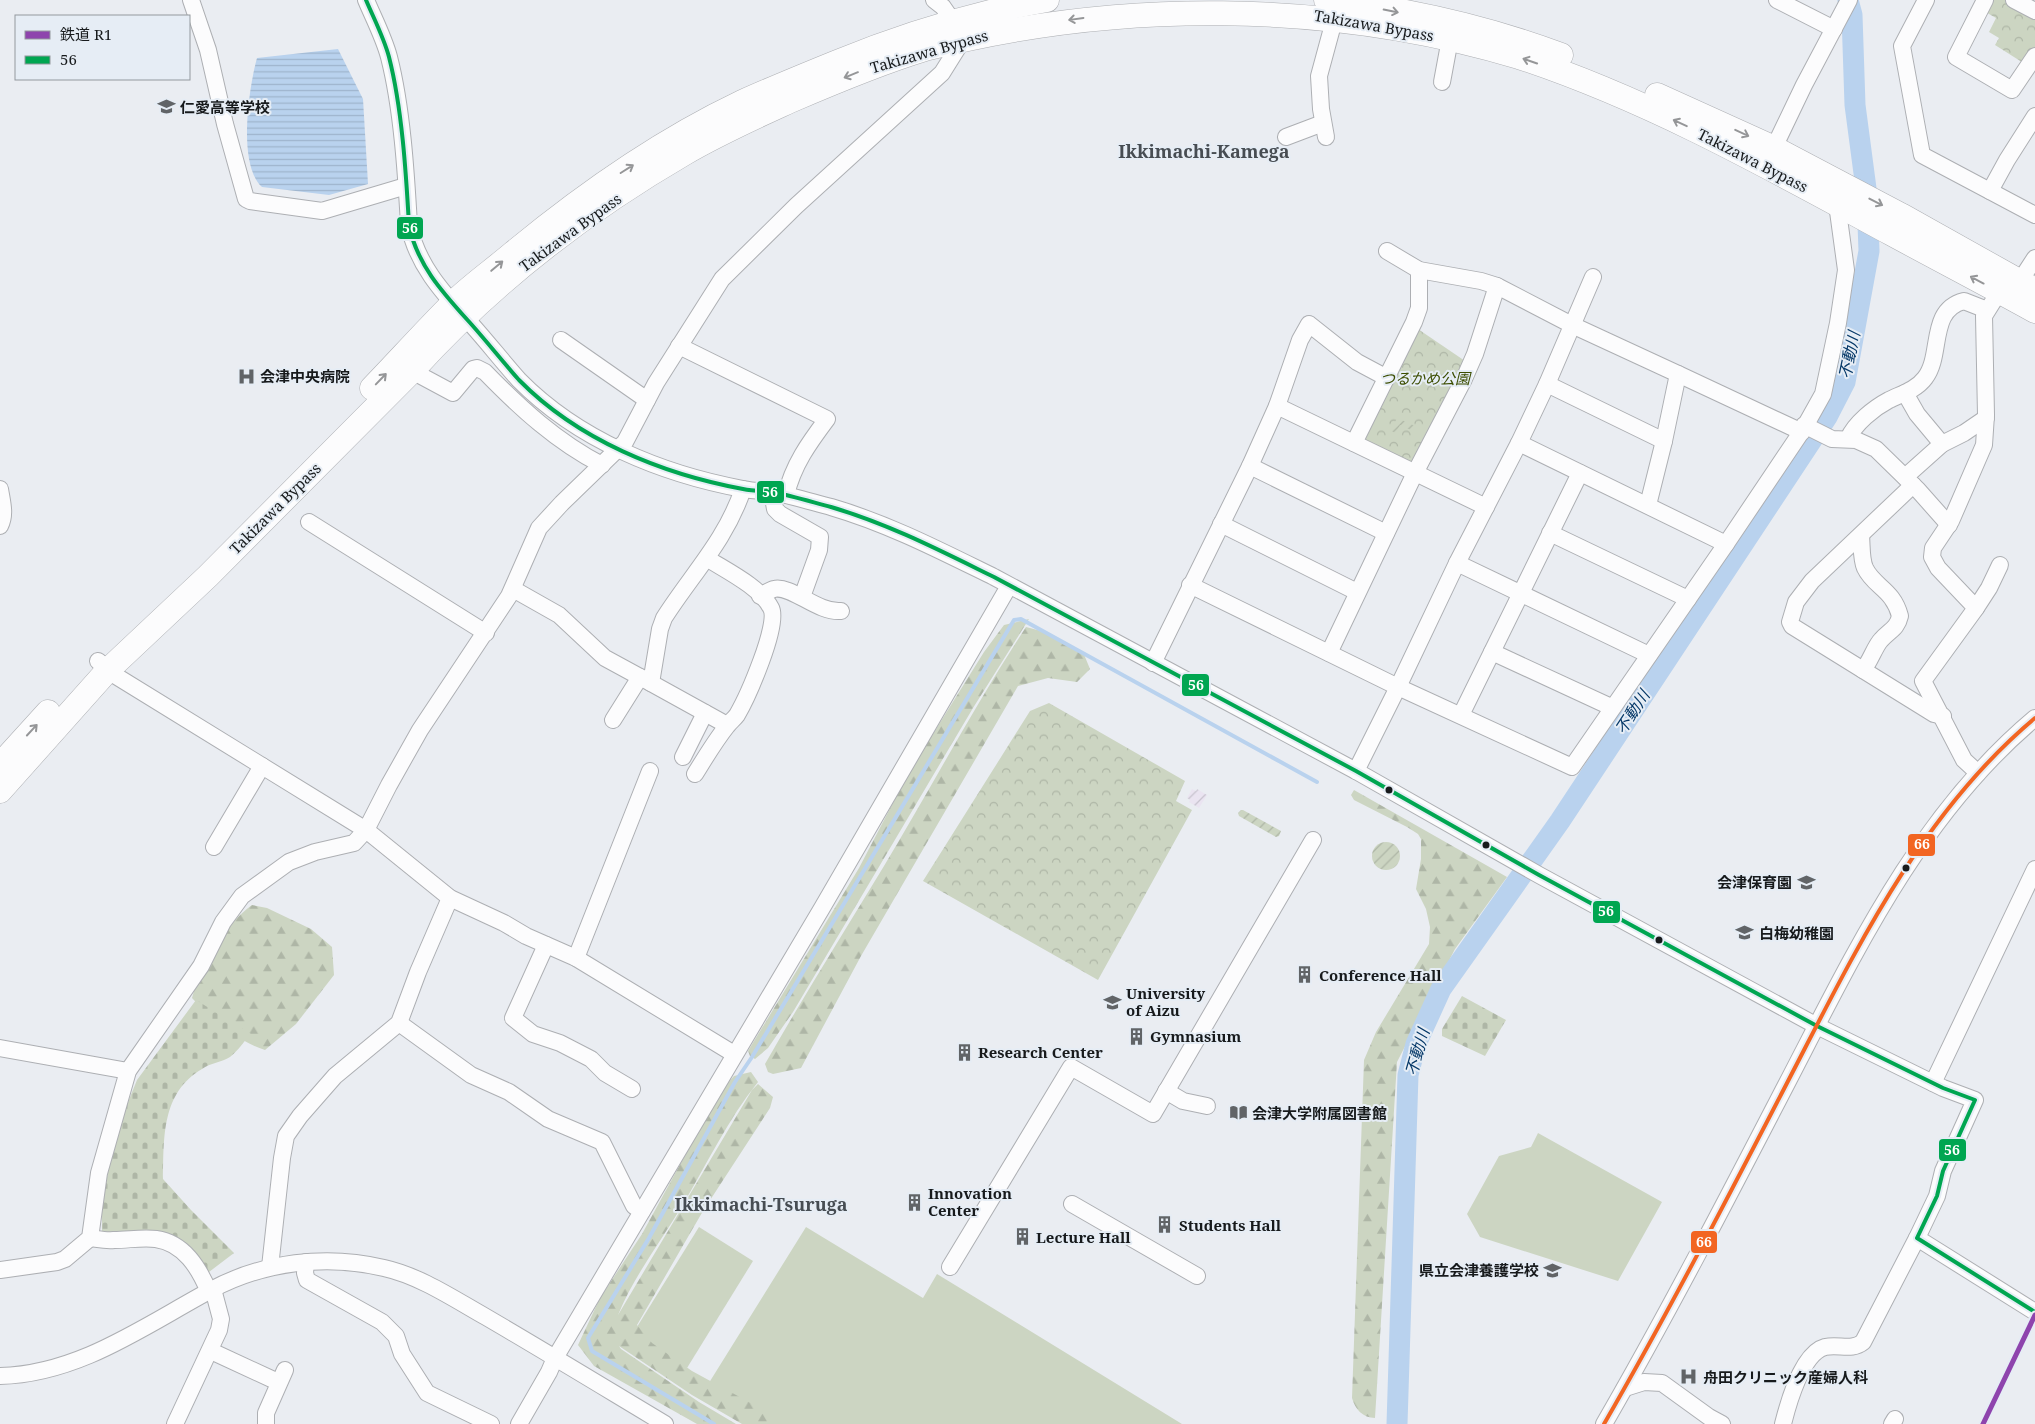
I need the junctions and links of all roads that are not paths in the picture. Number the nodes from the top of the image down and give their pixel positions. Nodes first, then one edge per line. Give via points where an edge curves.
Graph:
1 (191, 0) edge
2 (366, 0) edge
3 (934, 0) edge
4 (1047, 0) edge
5 (1849, 0) edge
6 (1926, 0) edge
7 (1984, 0) edge
8 (2014, 0) edge
9 (1784, 1) edge
10 (999, 6) edge
11 (1331, 9) edge
12 (2035, 11) edge
13 (1836, 25) junction
14 (957, 31) junction
15 (1450, 39) junction
16 (2035, 56) edge
17 (2030, 76) edge
18 (1442, 82) dead end
19 (2035, 116) edge
20 (1286, 137) dead end
21 (1770, 157) junction
22 (406, 186) junction
23 (1990, 191) junction
24 (1845, 201) junction
25 (2035, 215) edge
26 (1387, 251) dead end
27 (2035, 258) edge
28 (1419, 270) junction
29 (1593, 277) dead end
30 (1497, 286) junction
31 (2010, 293) edge
32 (458, 310) junction
33 (2035, 311) edge
34 (1572, 325) junction
35 (561, 340) dead end
36 (679, 346) junction
37 (412, 371) junction
38 (1678, 374) junction
39 (1387, 378) junction
40 (1547, 384) junction
41 (1905, 393) junction
42 (647, 400) junction
43 (1277, 406) junction
44 (1986, 418) junction
45 (1806, 429) junction
46 (1840, 439) junction
47 (1664, 441) junction
48 (1519, 442) junction
49 (1354, 443) junction
50 (1942, 444) junction
51 (619, 449) junction
52 (602, 465) junction
53 (1250, 466) junction
54 (1415, 473) junction
55 (1580, 473) junction
56 (1909, 481) junction
57 (0, 489) edge
58 (743, 489) junction
59 (779, 494) junction
60 (1648, 505) junction
61 (1486, 507) junction
62 (309, 522) dead end
63 (1, 523) edge
64 (1221, 524) junction
65 (1949, 525) junction
66 (1386, 533) junction
67 (1550, 533) junction
68 (1861, 536) junction
69 (1726, 544) junction
70 (708, 559) junction
71 (1457, 563) junction
72 (2000, 565) dead end
73 (1190, 585) junction
74 (1009, 586) junction
75 (513, 589) junction
76 (1357, 592) junction
77 (1521, 593) junction
78 (760, 596) junction
79 (802, 597) junction
80 (1688, 599) junction
81 (1976, 608) junction
82 (841, 611) dead end
83 (486, 633) junction
84 (1329, 652) junction
85 (1492, 652) junction
86 (1649, 655) junction
87 (1153, 663) junction
88 (102, 666) junction
89 (1863, 670) junction
90 (645, 680) junction
91 (1398, 687) junction
92 (1611, 707) junction
93 (705, 713) junction
94 (1461, 715) junction
95 (1943, 716) junction
96 (2035, 718) edge
97 (613, 720) dead end
98 (727, 725) junction
99 (683, 757) dead end
100 (262, 766) junction
101 (0, 767) edge
102 (650, 771) dead end
103 (1356, 771) junction
104 (1978, 773) junction
105 (695, 774) dead end
106 (0, 790) edge
107 (366, 830) junction
108 (1313, 840) dead end
109 (214, 847) dead end
110 (2035, 869) edge
111 (450, 898) junction
112 (546, 945) junction
113 (576, 958) junction
114 (399, 1023) junction
115 (1817, 1026) junction
116 (0, 1048) edge
117 (734, 1054) junction
118 (128, 1071) junction
119 (1933, 1083) junction
120 (632, 1090) dead end
121 (1166, 1092) junction
122 (1207, 1106) dead end
123 (1072, 1204) dead end
124 (642, 1211) junction
125 (90, 1238) junction
126 (1917, 1238) junction
127 (306, 1262) junction
128 (270, 1267) junction
129 (950, 1268) dead end
130 (0, 1270) edge
131 (1197, 1276) dead end
132 (211, 1291) junction
133 (2035, 1312) edge
134 (211, 1351) junction
135 (555, 1358) junction
136 (0, 1376) edge
137 (1625, 1388) junction
138 (175, 1424) edge
139 (266, 1424) edge
140 (492, 1424) edge
141 (519, 1424) edge
142 (665, 1424) edge
143 (1604, 1424) edge
144 (1722, 1424) edge
145 (1783, 1424) edge

1 - 22 street via 208,50 246,198 322,211
2 - 22 street via 389,56 394,79
3 - 14 street via 943,7
4 - 10 highway, Takizawa Bypass
5 - 13 street
6 - 23 street via 1902,46 1922,155
7 - 17 street via 1956,57 2012,90
8 - 12 street
9 - 13 street
10 - 14 highway, Takizawa Bypass
11 -> 14 highway, Takizawa Bypass via 1312,13 1140,12
11 - 15 highway, Takizawa Bypass
11 - 20 street via 1319,76 1325,130
11 -> 21 highway, Takizawa Bypass via 1350,3 1443,20 1523,41 1600,70
13 - 21 street
14 - 32 highway, Takizawa Bypass via 872,48 742,102 708,120 576,203
14 - 36 street via 942,74 796,206 722,279
15 - 18 street
21 -> 15 highway, Takizawa Bypass via 1677,122 1573,76
16 - 17 street
19 - 23 street
21 - 24 highway, Takizawa Bypass
22 - 32 street via 412,239 425,268
23 - 25 street
24 - 31 highway, Takizawa Bypass via 1898,225
24 - 45 street via 1846,270 1839,314 1822,394
26 - 28 street
27 - 31 street
28 - 30 street
28 - 39 street via 1418,308
29 - 34 street
30 - 34 street
30 - 54 street via 1475,354
31 - 33 highway, Takizawa Bypass
31 - 41 street via 1964,300 1952,306 1940,323 1937,348 1927,376
31 - 44 street via 1984,316
32 - 37 highway, Takizawa Bypass
32 - 51 street via 532,391 578,427
88 -> 32 highway, Takizawa Bypass via 293,469
34 - 38 street
34 - 40 street
35 - 42 street
36 - 42 street
36 - 59 street via 828,419
37 - 52 street via 453,393 477,368 559,438
37 - 88 highway, Takizawa Bypass via 208,576
38 - 45 street
38 - 47 street
39 - 43 street via 1357,362 1310,324 1300,340
39 - 49 street
40 - 47 street
40 - 48 street
41 - 46 street via 1887,401
41 - 50 street via 1917,414
42 - 51 street
43 - 49 street
43 - 53 street
44 - 50 street
44 - 65 street via 1984,445
45 - 46 street
45 - 69 street
46 - 56 street via 1865,443 1876,449
47 - 60 street
48 - 55 street
48 - 61 street
49 - 54 street
50 - 56 street
51 - 52 street
51 - 58 street via 667,469
52 - 75 street via 540,528
53 - 64 street
53 - 66 street
54 - 61 street
54 - 66 street
55 - 60 street
55 - 67 street
56 - 65 street
56 - 68 street
57 - 63 street
58 - 59 street
58 - 70 street via 735,512
59 - 74 street via 886,526
59 - 79 street via 775,509 820,537 819,550
60 - 69 street
61 - 71 street
62 - 83 street
64 - 73 street
64 - 76 street
65 - 81 street via 1933,548 1932,557 1938,568
66 - 76 street
67 - 77 street
67 - 80 street
68 - 89 street via 1863,565 1893,598 1900,616 1896,628 1881,640
68 - 89 street via 1803,592 1790,622
69 - 80 street
70 - 78 street
70 - 90 street via 664,618
71 - 77 street
71 - 91 street
72 - 81 street
73 - 84 street
73 - 87 street
74 - 87 street
74 - 117 street
75 - 83 street
75 - 90 street via 560,615 605,658
76 - 84 street
77 - 85 street
77 - 86 street
78 - 79 street via 782,589
78 - 98 street via 771,608 774,617 772,629 747,696 736,717
79 - 82 street via 824,610
80 - 86 street
81 - 95 street via 1923,681
83 - 107 street via 420,730
84 - 91 street
85 - 92 street
85 - 94 street
86 - 92 street
87 - 103 street
88 - 100 street
101 -> 88 highway, Takizawa Bypass
88 - 106 highway, Takizawa Bypass
89 - 95 street via 1934,714
90 - 93 street
90 - 97 street
91 - 94 street
91 - 103 street
92 - 94 street via 1572,767
93 - 98 street
93 - 99 street
95 - 104 street via 1964,760
96 - 104 street
98 - 105 street
100 - 107 street
100 - 109 street
102 - 113 street
103 - 115 street via 1538,875
104 - 115 street via 1959,793 1911,859
107 - 111 street
107 - 118 street via 354,843 289,862 242,896 223,922 201,966
108 - 121 street
110 - 119 street
111 - 112 street
111 - 114 street
112 - 113 street
112 - 120 street via 513,1018 533,1034 591,1059 605,1073
113 - 117 street
114 - 124 street via 471,1075 509,1092 548,1119 602,1142 634,1206
114 - 128 street via 336,1076 286,1136
115 - 119 street
115 - 137 street
116 - 118 street
117 - 124 street
118 - 125 street via 99,1173
119 - 126 street via 1975,1100
121 - 122 street via 1183,1101
121 - 129 street via 1153,1114 1071,1067
123 - 131 street
124 - 135 street
125 - 130 street via 57,1262
125 - 132 street via 169,1242 195,1264
126 - 133 street
126 - 145 street via 1863,1342 1858,1346 1826,1347 1815,1352 1791,1395
127 - 128 street
127 - 135 street via 350,1263 397,1272 451,1297
127 - 140 street via 308,1280 382,1322 396,1336 402,1354 427,1393
128 - 132 street via 233,1279
132 - 134 street via 221,1319
132 - 136 street via 88,1357 43,1371
134 - 138 street
134 - 139 street via 282,1376 266,1413
135 - 141 street
135 - 142 street
137 - 143 street
137 - 144 street via 1644,1382 1662,1383

